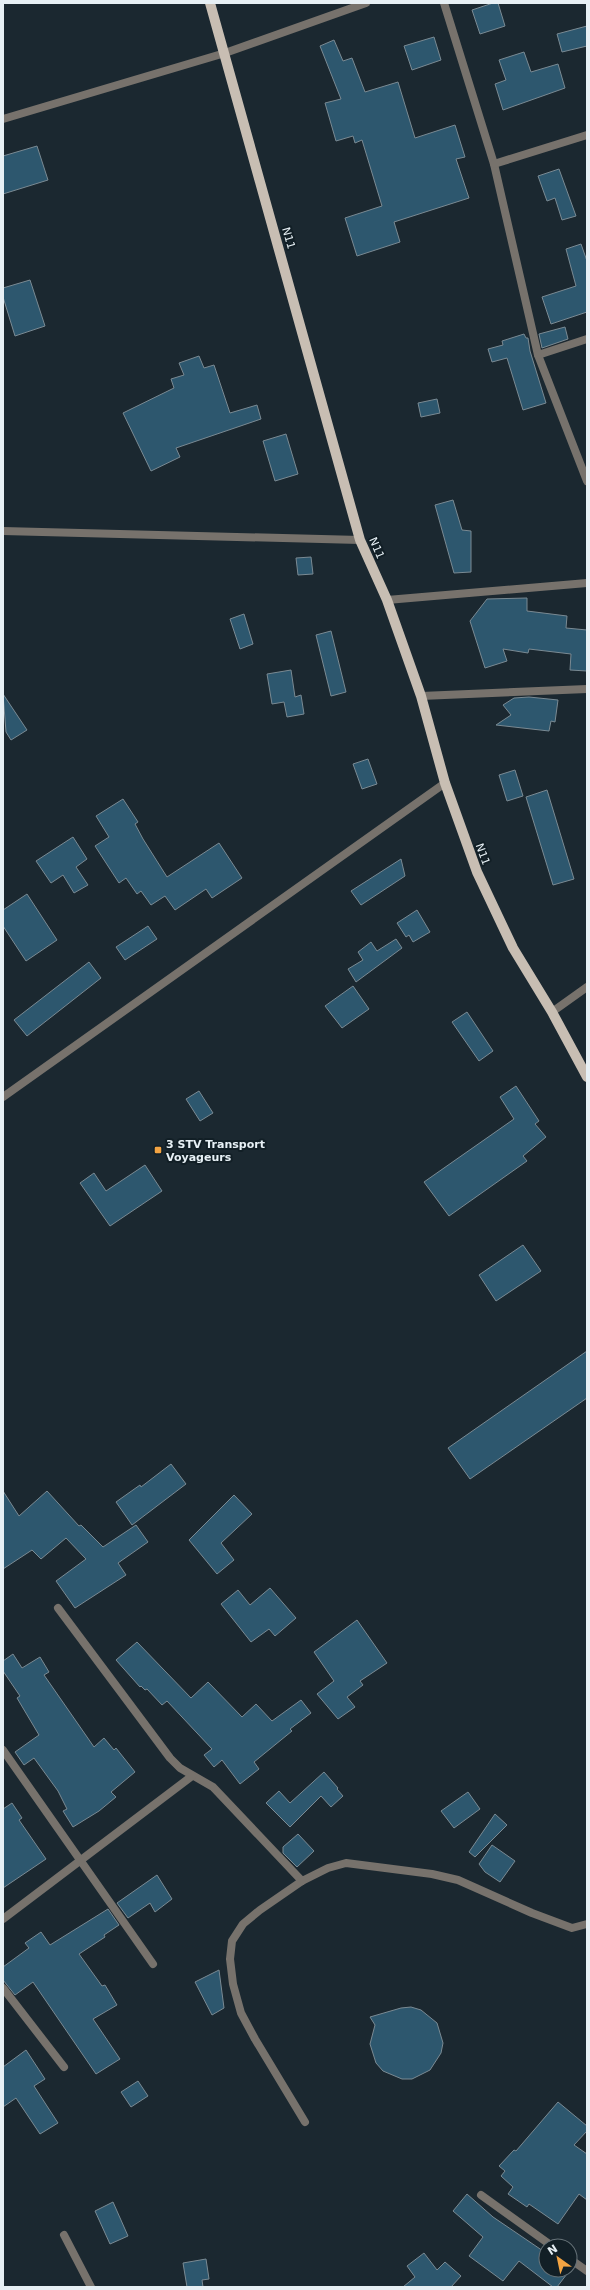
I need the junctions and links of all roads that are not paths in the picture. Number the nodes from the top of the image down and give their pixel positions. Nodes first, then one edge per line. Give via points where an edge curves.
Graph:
1 (210, 3) edge
2 (366, 3) edge
3 (444, 3) edge
4 (225, 53) junction
5 (3, 119) edge
6 (587, 135) edge
7 (494, 164) junction
8 (587, 339) edge
9 (538, 355) junction
10 (587, 481) edge
11 (3, 531) edge
12 (360, 540) junction
13 (587, 583) edge
14 (387, 600) junction
15 (587, 690) edge
16 (421, 696) junction
17 (445, 783) junction
18 (587, 988) edge
19 (552, 1012) junction
20 (587, 1077) edge
21 (3, 1097) edge
22 (58, 1608) dead end
23 (3, 1750) edge
24 (192, 1776) junction
25 (81, 1860) junction
26 (302, 1881) junction
27 (3, 1919) edge
28 (587, 1924) edge
29 (153, 1964) dead end
30 (3, 1988) edge
31 (64, 2067) dead end
32 (305, 2122) dead end
33 (481, 2195) dead end
34 (64, 2235) dead end
35 (541, 2238) edge
36 (578, 2265) edge
37 (587, 2271) edge
38 (91, 2287) edge

1 - 4 main road, N11
2 - 4 street
3 - 7 street
4 - 5 street
4 - 12 main road, N11
6 - 7 street
7 - 9 street
8 - 9 street
9 - 10 street
11 - 12 street
12 - 14 main road, N11
13 - 14 street
14 - 16 main road, N11
15 - 16 street
16 - 17 main road, N11
17 - 19 main road, N11 via 480,879 513,948
17 - 21 street
18 - 19 street
19 - 20 main road, N11
22 - 24 street via 170,1758
23 - 25 street
24 - 25 street
24 - 26 street via 213,1787
25 - 27 street
25 - 29 street
26 - 28 street via 328,1868 346,1864 432,1874 458,1880 572,1928
26 - 32 street via 242,1924 232,1941 230,1959 233,1984 242,2013
30 - 31 street
33 - 35 street
34 - 38 street
36 - 37 street

